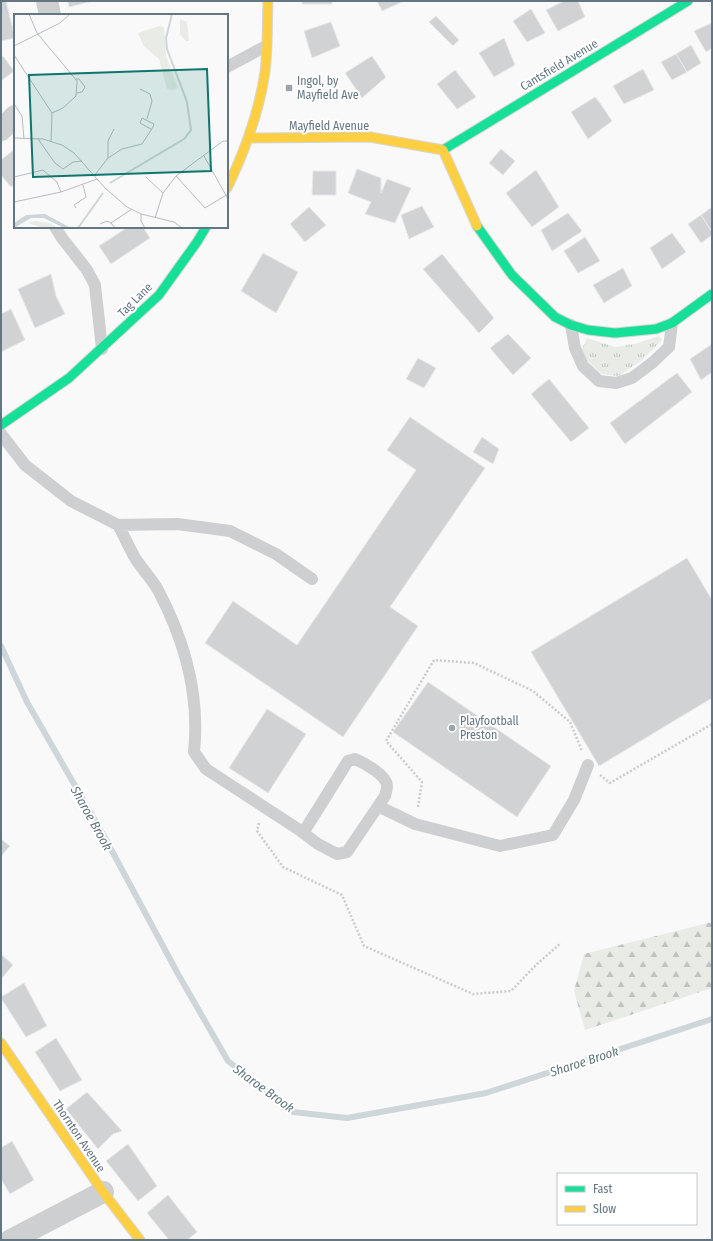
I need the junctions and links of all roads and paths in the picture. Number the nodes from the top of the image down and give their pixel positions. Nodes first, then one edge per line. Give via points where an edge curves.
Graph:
1 (47, 1) edge
2 (268, 1) edge
3 (688, 1) edge
4 (50, 14) edge
5 (266, 46) junction
6 (228, 66) edge
7 (14, 117) edge
8 (1, 130) edge
9 (248, 138) junction
10 (443, 150) junction
11 (228, 186) edge
12 (56, 228) edge
13 (205, 228) edge
14 (712, 294) edge
15 (672, 323) junction
16 (571, 326) junction
17 (102, 349) junction
18 (1, 425) edge
19 (1, 434) edge
20 (118, 525) junction
21 (312, 579) dead end
22 (712, 724) edge
23 (588, 765) junction
24 (262, 806) junction
25 (378, 806) junction
26 (415, 824) junction
27 (303, 833) junction
28 (561, 943) dead end
29 (1, 1043) edge
30 (103, 1192) junction
31 (11, 1240) edge
32 (140, 1240) edge

1 - 4 street
2 - 5 street
3 - 10 street, Cantsfield Avenue
5 - 6 lane
5 - 9 street via 264,79
7 - 8 street
9 - 10 street, Mayfield Avenue via 370,137
9 - 11 street
10 - 16 street via 477,227 512,275 555,318
12 - 17 lane via 87,270 95,286
13 - 17 street, Tag Lane via 159,295
14 - 15 street
15 - 16 street via 656,329 615,334
15 - 16 lane via 669,347 632,378 616,383 599,381 583,366 575,348
17 - 18 street, Tag Lane via 69,378
19 - 20 lane via 25,464 71,501
20 - 21 lane via 177,524 230,531 276,554
20 - 24 lane via 136,558 158,589 175,624 188,663 195,705 194,752 206,770
22 - 23 path via 610,783
23 - 26 lane via 574,800 553,835 500,846
23 - 26 path via 570,722 533,692 474,664 434,660 386,741 422,782
24 - 27 lane
24 - 28 path via 257,830 283,867 342,895 364,946 473,994 511,991
25 - 26 lane
25 - 27 lane via 347,852 337,854
25 - 27 lane via 385,796 387,785 382,776 355,758 348,761
29 - 30 street, Thornton Avenue
30 - 31 street
30 - 32 street, Thornton Avenue

